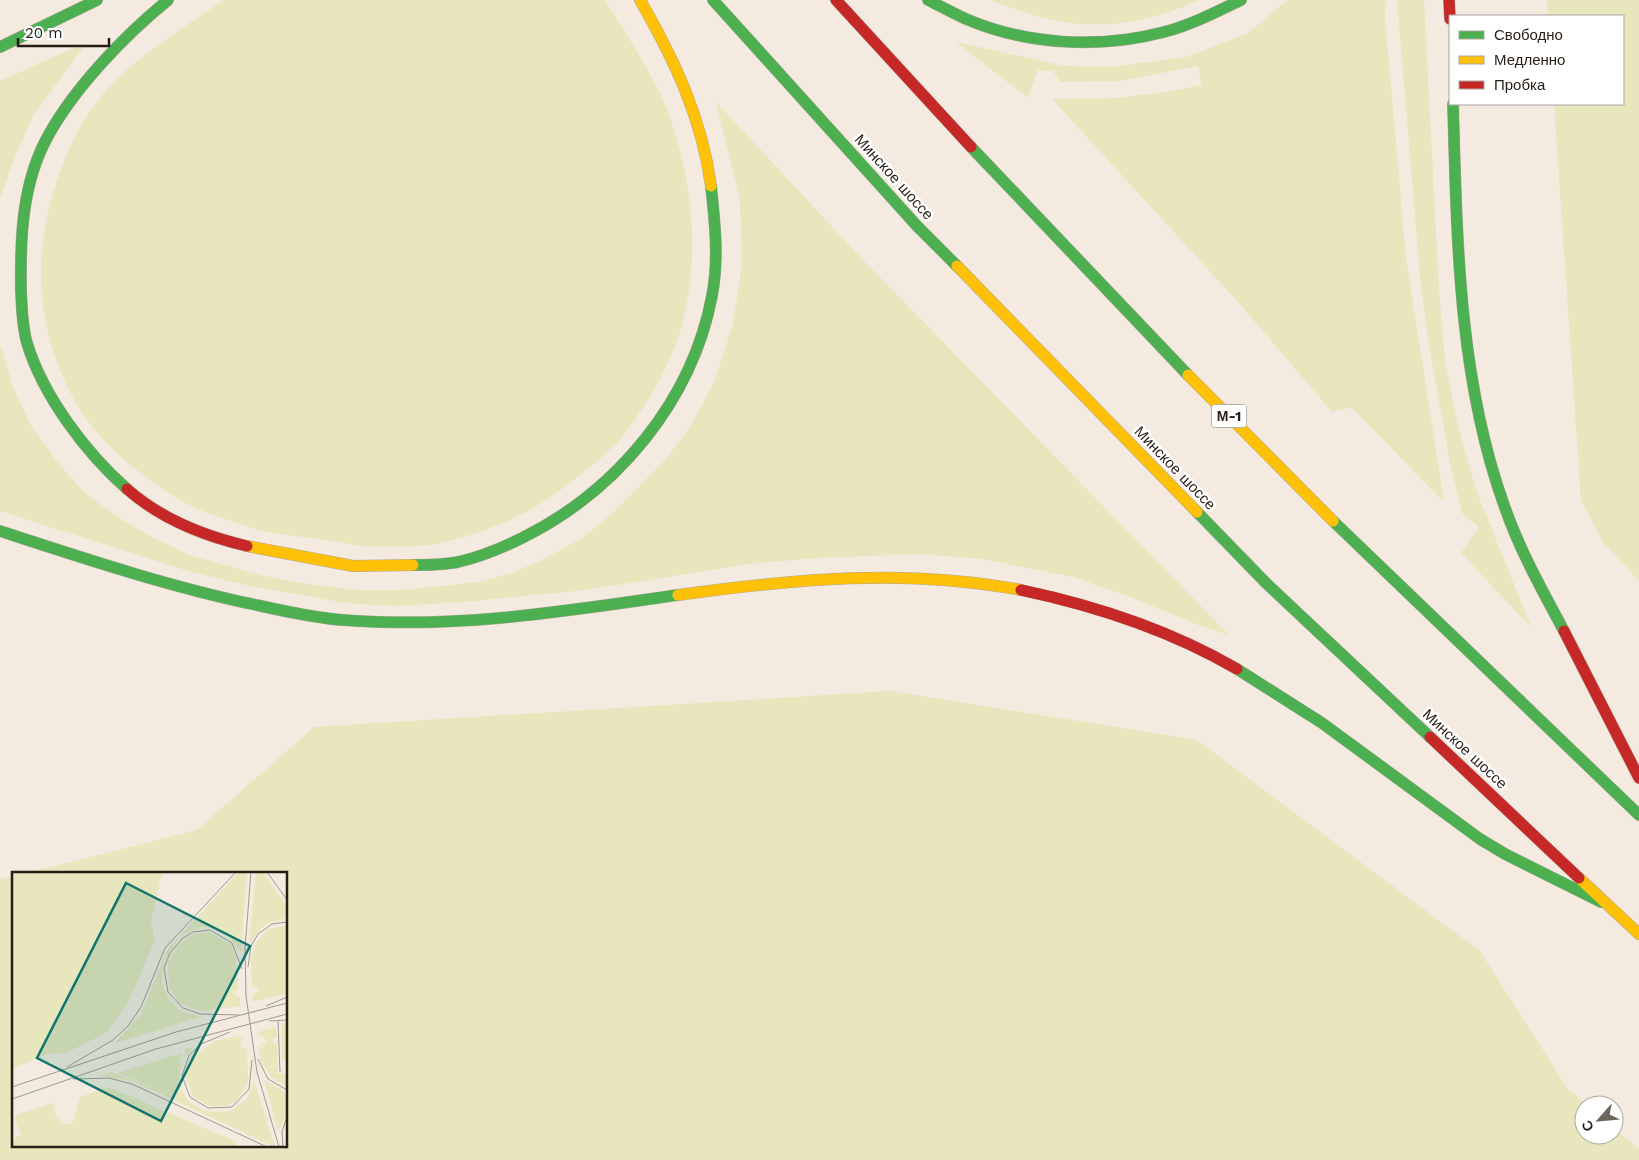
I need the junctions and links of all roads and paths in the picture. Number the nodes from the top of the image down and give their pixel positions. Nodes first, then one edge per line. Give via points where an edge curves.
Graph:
1 (97, 0) edge
2 (168, 0) edge
3 (640, 0) edge
4 (713, 0) edge
5 (836, 0) edge
6 (928, 0) edge
7 (1241, 0) edge
8 (1449, 0) edge
9 (1450, 15) edge
10 (0, 47) edge
11 (1453, 105) edge
12 (0, 531) edge
13 (1639, 778) edge
14 (1639, 815) edge
15 (1613, 908) junction
16 (1639, 934) edge

1 - 10 main road
2 - 3 main road via 149,14 120,44 65,109 56,121 32,176 24,207 20,266 24,332 32,358 59,411 95,458 129,492 170,519 258,549 359,567 462,561 490,552 546,525 591,496 613,476 651,433 678,391 710,313 716,267 710,172 695,114 658,31
4 - 15 main road, Минское шоссе via 918,226 1266,583
5 - 14 main road, М-1 via 932,108 1123,310 1330,518
6 - 7 main road via 944,10 1015,35 1073,44 1150,36 1199,21
8 - 9 main road
11 - 13 main road via 1458,230 1469,355 1488,454 1519,545
12 - 15 main road via 234,602 340,620 460,621 607,606 766,584 867,577 977,582 1060,598 1159,631 1230,664 1308,713 1480,840
15 - 16 main road, Минское шоссе

